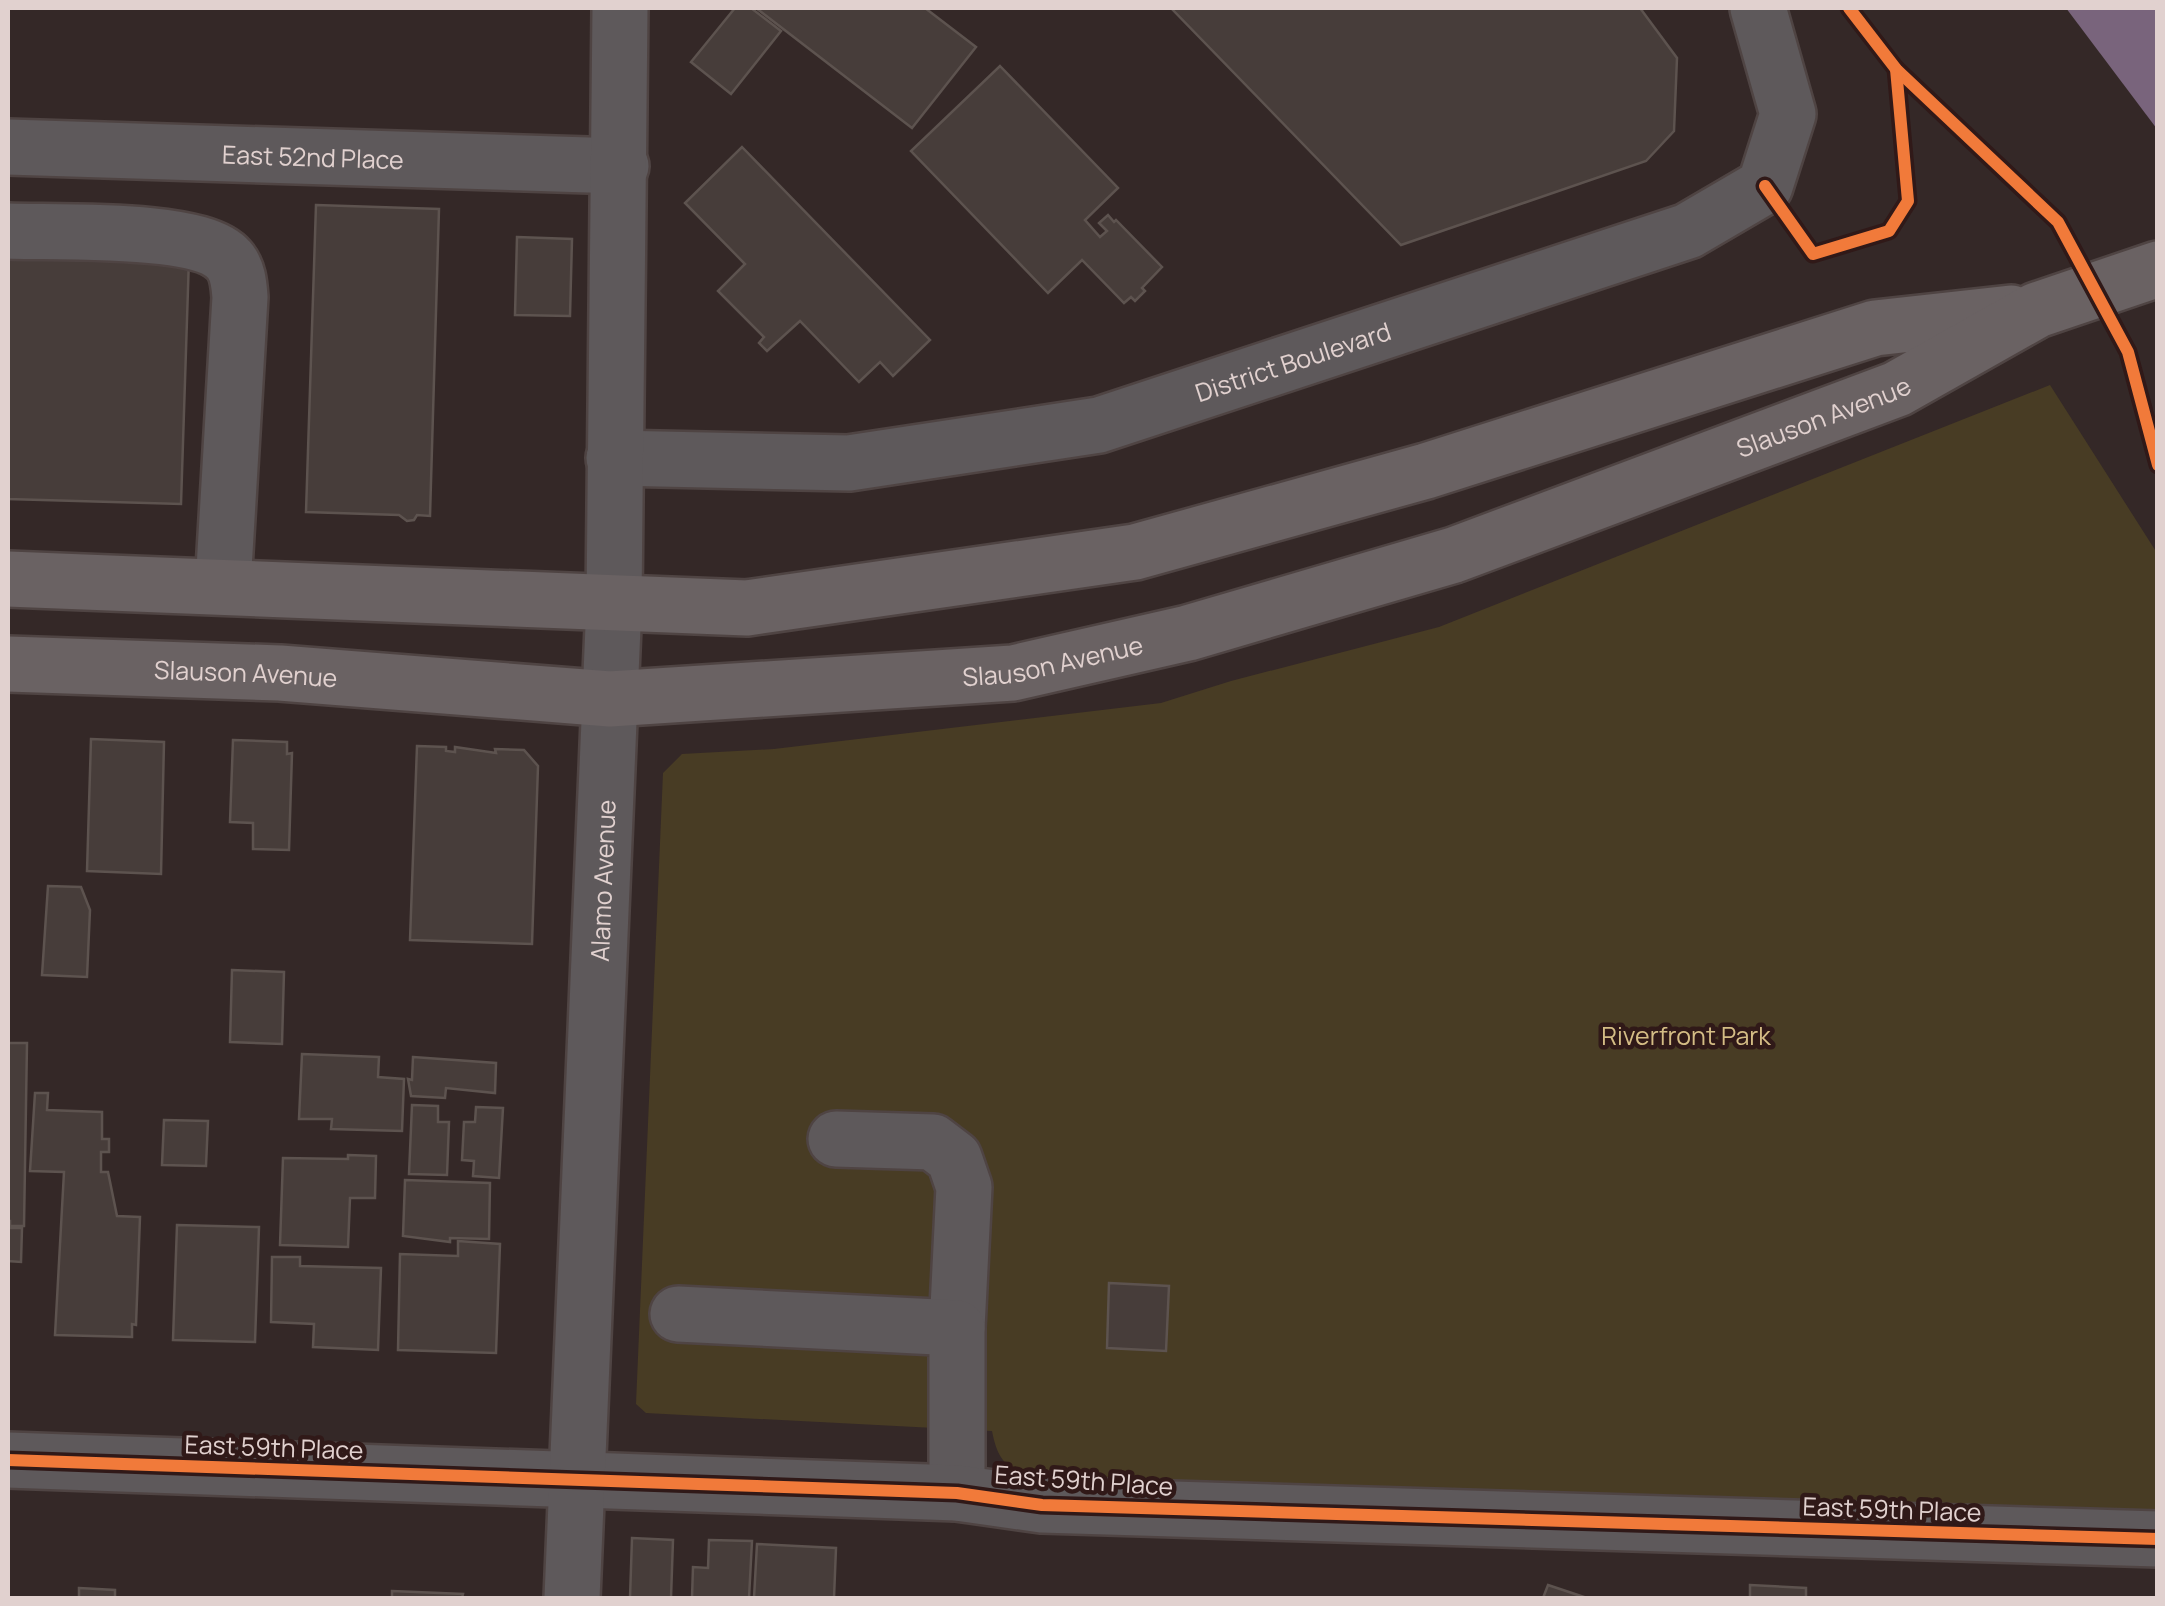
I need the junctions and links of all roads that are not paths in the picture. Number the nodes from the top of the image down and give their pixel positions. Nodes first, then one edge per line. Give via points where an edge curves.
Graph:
1 (620, 8) edge
2 (1758, 8) edge
3 (8, 147) edge
4 (621, 166) junction
5 (8, 231) edge
6 (2158, 269) edge
7 (2037, 310) junction
8 (614, 458) junction
9 (8, 579) edge
10 (223, 586) junction
11 (614, 603) junction
12 (8, 664) edge
13 (610, 700) junction
14 (836, 1139) dead end
15 (678, 1314) dead end
16 (957, 1328) junction
17 (8, 1460) edge
18 (577, 1480) junction
19 (957, 1493) junction
20 (2158, 1539) edge
21 (572, 1598) edge

1 - 4 street, Alamo Avenue
2 - 8 street, District Boulevard via 1788,114 1765,186 1688,231 1099,425 849,463
3 - 4 street, East 52nd Place
4 - 8 street, Alamo Avenue
5 - 10 street via 170,237 230,260 240,296
6 - 7 main road, Slauson Avenue
7 - 11 main road, Slauson Avenue via 1875,328 1426,471 1135,552 747,608
7 - 13 main road, Slauson Avenue via 1897,388 1454,555 1188,632 1012,673
8 - 11 street, Alamo Avenue
9 - 10 main road, Slauson Avenue
10 - 11 main road, Slauson Avenue
11 - 13 street, Alamo Avenue
12 - 13 main road, Slauson Avenue via 280,673
13 - 18 street, Alamo Avenue
14 - 16 street via 933,1142 954,1158 964,1186
15 - 16 street
16 - 19 street
17 - 18 street, East 59th Place
18 - 19 street, East 59th Place
18 - 21 street, Alamo Avenue
19 - 20 street, East 59th Place via 1042,1505

